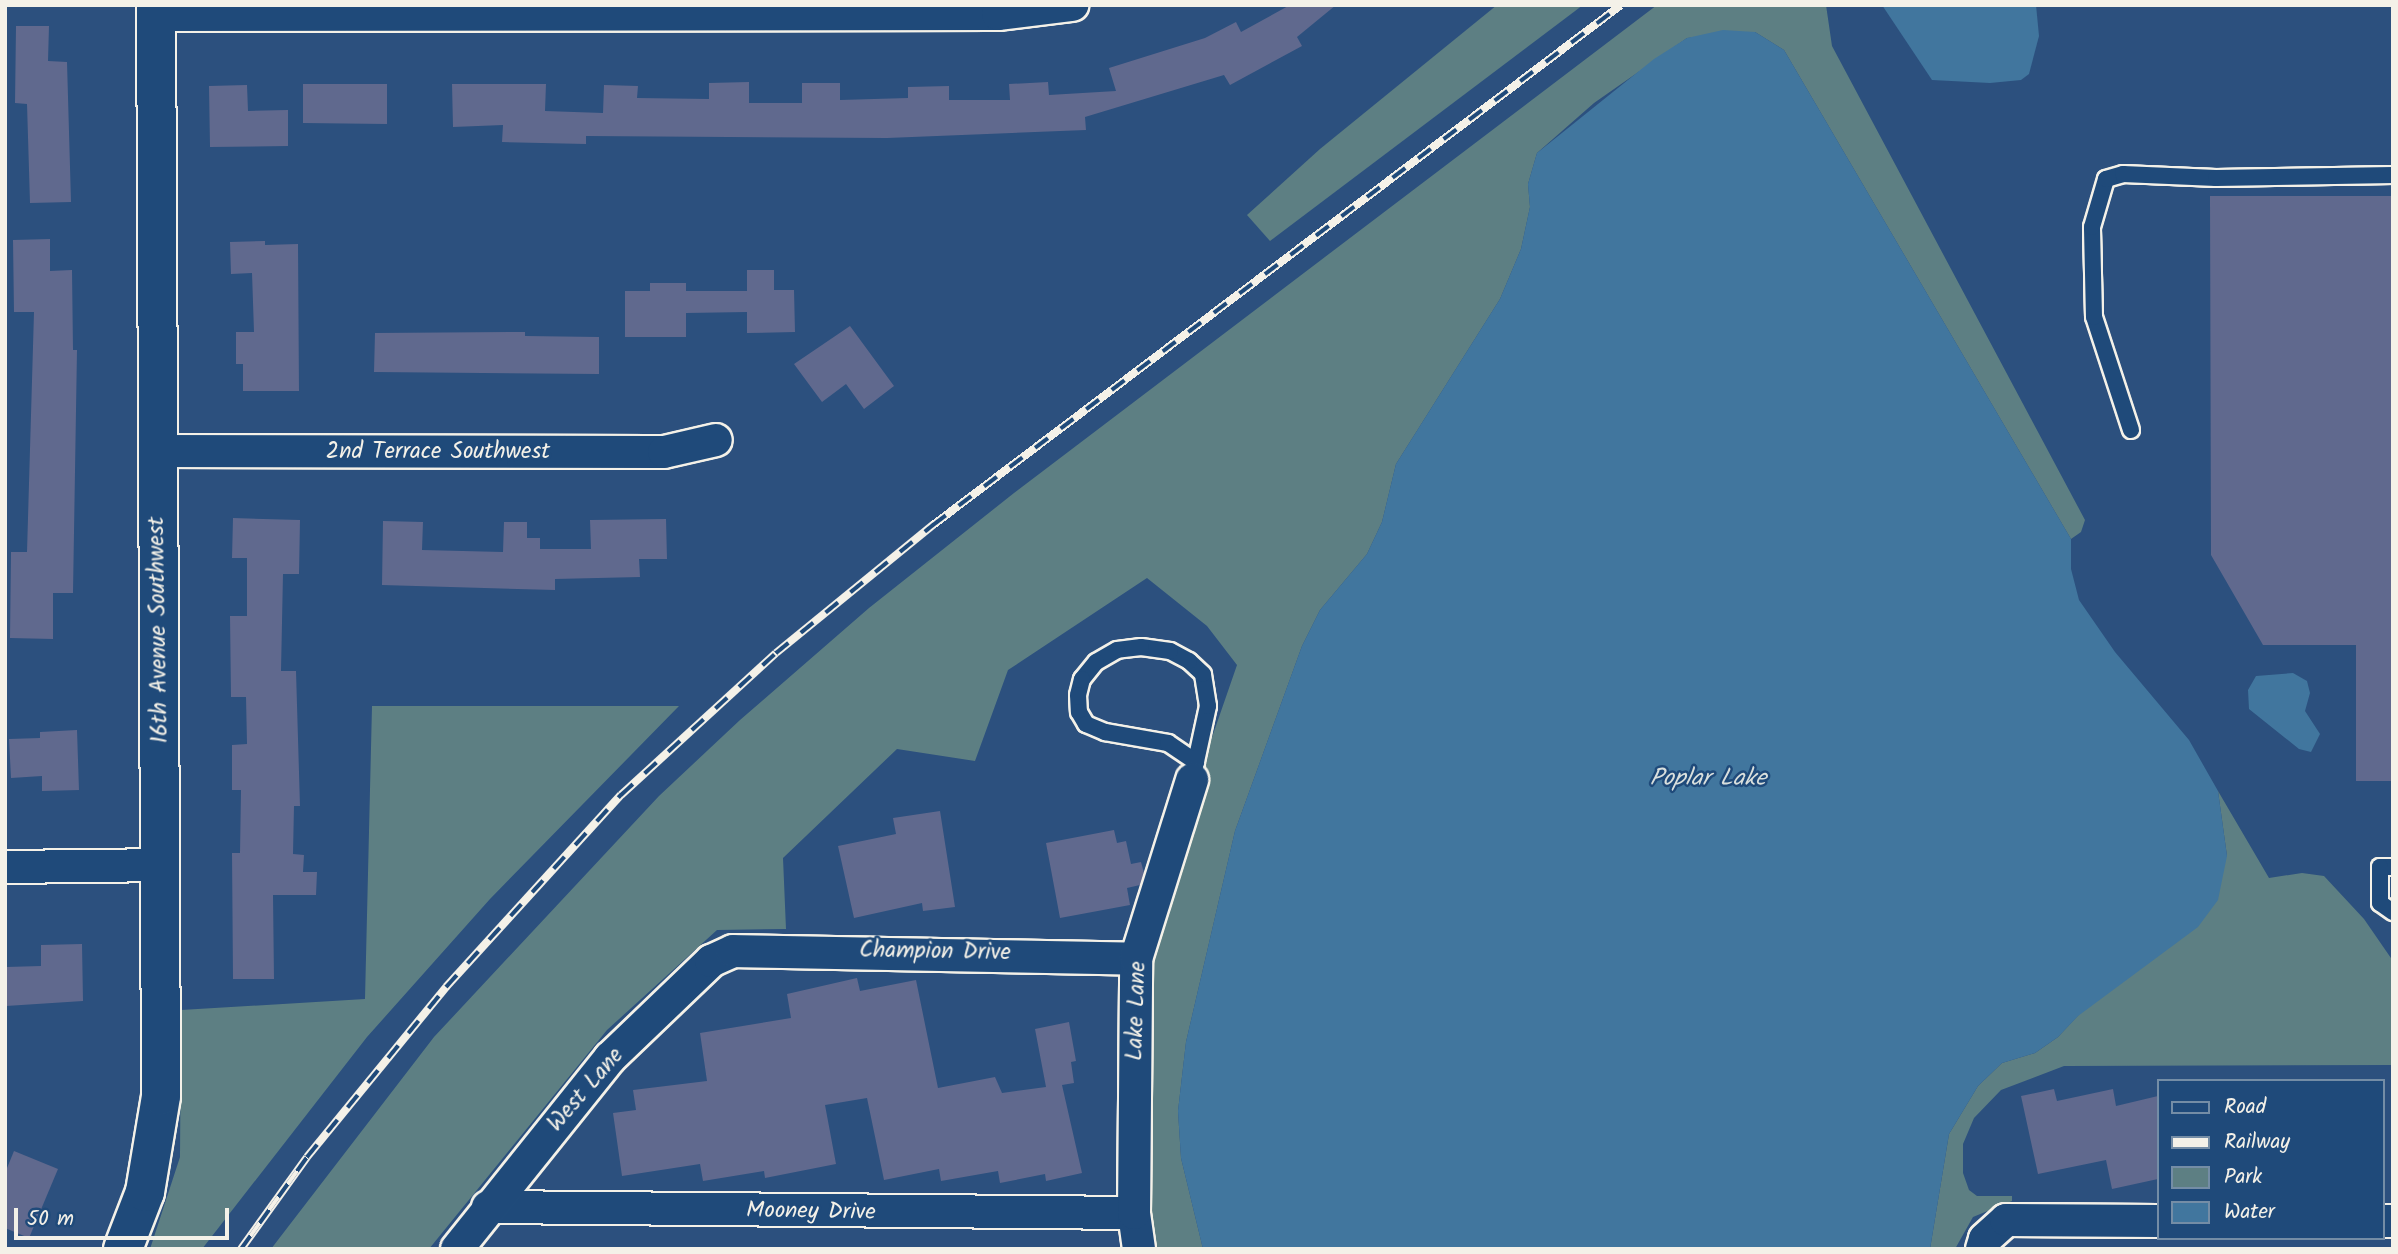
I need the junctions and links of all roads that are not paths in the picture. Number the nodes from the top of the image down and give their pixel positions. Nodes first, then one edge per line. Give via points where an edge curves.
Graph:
1 (1072, 5) edge
2 (156, 10) edge
3 (2393, 175) edge
4 (2131, 430) dead end
5 (716, 440) dead end
6 (158, 452) junction
7 (1194, 771) junction
8 (162, 865) junction
9 (5, 867) edge
10 (2393, 867) edge
11 (2393, 912) edge
12 (733, 951) joint
13 (1136, 959) junction
14 (488, 1208) junction
15 (1134, 1213) junction
16 (2156, 1221) edge
17 (123, 1249) edge
18 (457, 1249) edge
19 (1139, 1249) edge
20 (1982, 1249) edge

1 - 2 street via 998,14
2 - 6 street, 16th Avenue Southwest
3 - 4 lane via 2216,178 2123,174 2106,179 2092,227 2094,317
5 - 6 street, 2nd Terrace Southwest via 664,452
6 - 8 street, 16th Avenue Southwest
7 - 7 lane via 1168,743 1105,732 1086,724 1079,712 1078,695 1082,679 1096,662 1117,650 1141,647 1170,651 1189,661 1209,688
7 - 13 street, Lake Lane
8 - 9 street
8 - 17 street, 16th Avenue Southwest via 159,1109 145,1192
10 - 11 lane via 2380,867 2380,903
12 - 13 street, Champion Drive
12 - 14 street, West Lane via 710,961 610,1058
13 - 15 street, Lake Lane
14 - 15 street, Mooney Drive
14 - 18 street, West Lane
15 - 19 street, Lake Lane
16 - 20 street via 2006,1220 1985,1239

